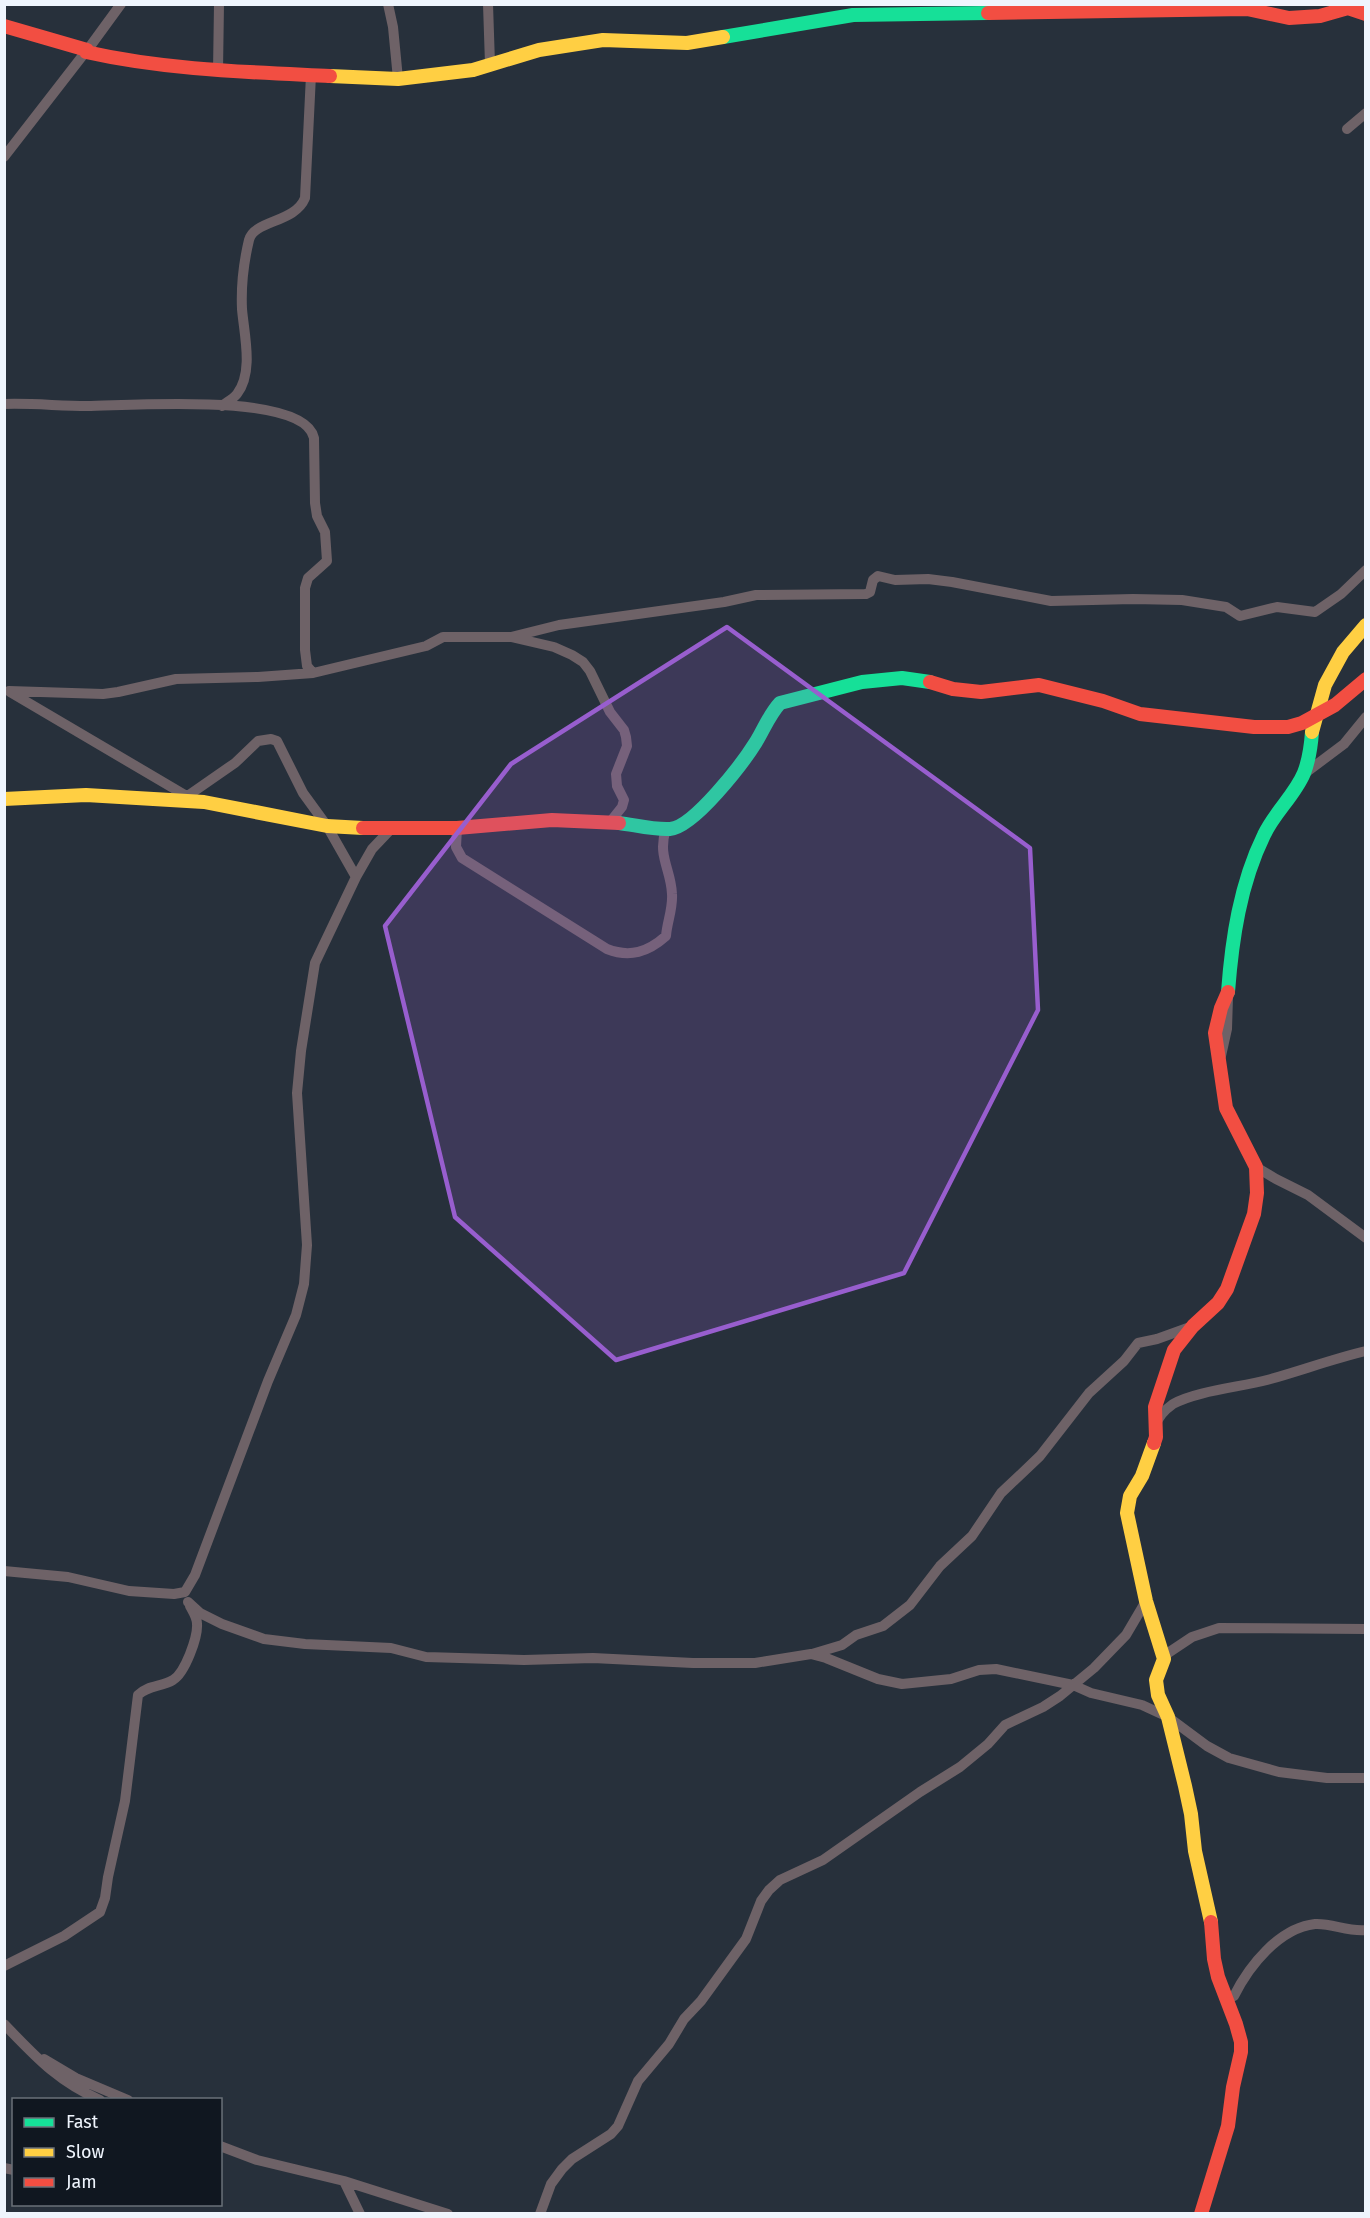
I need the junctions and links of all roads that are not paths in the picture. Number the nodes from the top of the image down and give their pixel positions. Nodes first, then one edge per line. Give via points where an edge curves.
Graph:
1 (121, 4) edge
2 (219, 4) edge
3 (388, 4) edge
4 (488, 4) edge
5 (1365, 14) edge
6 (4, 26) edge
7 (86, 51) junction
8 (490, 64) junction
9 (218, 71) junction
10 (311, 75) junction
11 (398, 80) junction
12 (1365, 113) edge
13 (1347, 129) dead end
14 (4, 157) edge
15 (4, 404) edge
16 (222, 406) junction
17 (1365, 570) edge
18 (1365, 626) edge
19 (511, 638) junction
20 (313, 673) junction
21 (1365, 680) edge
22 (7, 690) edge
23 (1318, 715) junction
24 (1365, 717) edge
25 (1304, 774) junction
26 (186, 797) junction
27 (4, 799) edge
28 (204, 802) junction
29 (610, 822) junction
30 (327, 826) junction
31 (457, 828) junction
32 (391, 829) junction
33 (666, 829) junction
34 (356, 877) junction
35 (1256, 1167) junction
36 (1365, 1238) edge
37 (1193, 1326) junction
38 (1365, 1351) edge
39 (1173, 1405) junction
40 (1155, 1407) junction
41 (1156, 1437) junction
42 (4, 1571) edge
43 (187, 1597) junction
44 (1146, 1600) junction
45 (1365, 1629) edge
46 (811, 1654) junction
47 (1164, 1659) junction
48 (1073, 1685) junction
49 (1168, 1717) junction
50 (1365, 1778) edge
51 (1365, 1930) edge
52 (4, 1966) edge
53 (1234, 1996) dead end
54 (4, 2024) edge
55 (35, 2055) junction
56 (96, 2098) edge
57 (123, 2098) edge
58 (222, 2147) edge
59 (344, 2181) junction
60 (360, 2214) edge
61 (448, 2214) edge
62 (540, 2214) edge
63 (1201, 2214) edge

1 - 7 street
2 - 9 street
3 - 11 street
4 - 8 street
5 - 8 street via 1348,8 1320,16 1289,18 1247,9 853,15 687,43 603,40 539,50
6 - 7 street
7 - 9 street via 121,60
7 - 14 street
8 - 11 street
9 - 10 street
10 - 11 street
10 - 16 street via 305,198 297,211 256,230 250,238 242,295 244,375 236,395
12 - 13 street
15 - 16 street
16 - 20 street via 263,408 284,414 314,434 315,503 328,552 327,561 308,578 305,588 305,650 307,666
17 - 19 street via 1315,612 1277,607 1242,616 1226,607 1171,599 1051,601 952,582 878,576 866,594 756,595 559,625
18 - 23 street via 1332,671
19 - 20 street via 443,638 426,646
19 - 29 street via 554,647 583,662 624,730 627,746 616,774 624,800
20 - 22 street via 176,679 103,694
21 - 23 street
22 - 26 street
23 - 25 street
23 - 33 street via 1288,727 1254,728 1140,714 1039,685 981,692 916,679 862,682 780,703 732,776 681,825
24 - 25 street via 1344,744
25 - 35 street via 1264,834 1250,867 1236,921 1228,994 1215,1033 1227,1108
26 - 28 street
26 - 30 street via 236,763 258,741 271,739 280,747 303,793
27 - 28 street via 86,795
28 - 30 street
29 - 31 street via 552,820
29 - 33 street
30 - 32 street
30 - 34 street
31 - 32 street
31 - 33 street via 456,847 462,858 608,949 629,954 649,949 666,936 672,895 662,858
32 - 34 street via 372,849
34 - 43 street via 315,963 301,1051 297,1093 307,1245 298,1310
35 - 36 street via 1308,1195
35 - 37 street via 1254,1214 1227,1290
37 - 40 street via 1174,1350
37 - 46 street via 1138,1343 1089,1393 1040,1456 1000,1493 972,1536 940,1566 904,1610 884,1626
38 - 39 street
39 - 40 street via 1163,1403
39 - 41 street via 1157,1422
40 - 41 street
41 - 44 street via 1130,1496 1127,1513
42 - 43 street via 68,1576 129,1591
43 - 46 street via 200,1613 264,1639 381,1647 426,1657 593,1658 693,1664 755,1663
43 - 52 street via 196,1617 196,1633 179,1674 138,1695 125,1802 100,1912 64,1936
44 - 47 street
44 - 48 street via 1126,1635
45 - 47 street via 1220,1628 1192,1637
46 - 48 street via 902,1684 996,1669
47 - 49 street via 1156,1680
48 - 49 street
48 - 62 street via 1043,1707 1005,1725 960,1767 823,1860 780,1880 761,1901 746,1939 634,2086 618,2126 562,2169 551,2184
49 - 50 street via 1229,1758 1279,1772
49 - 63 street via 1211,1920 1214,1959 1241,2052 1228,2126
51 - 53 street via 1316,1924 1292,1932 1250,1969
54 - 55 street
55 - 56 street via 62,2080
55 - 57 street
58 - 59 street via 257,2160
59 - 60 street
59 - 61 street

